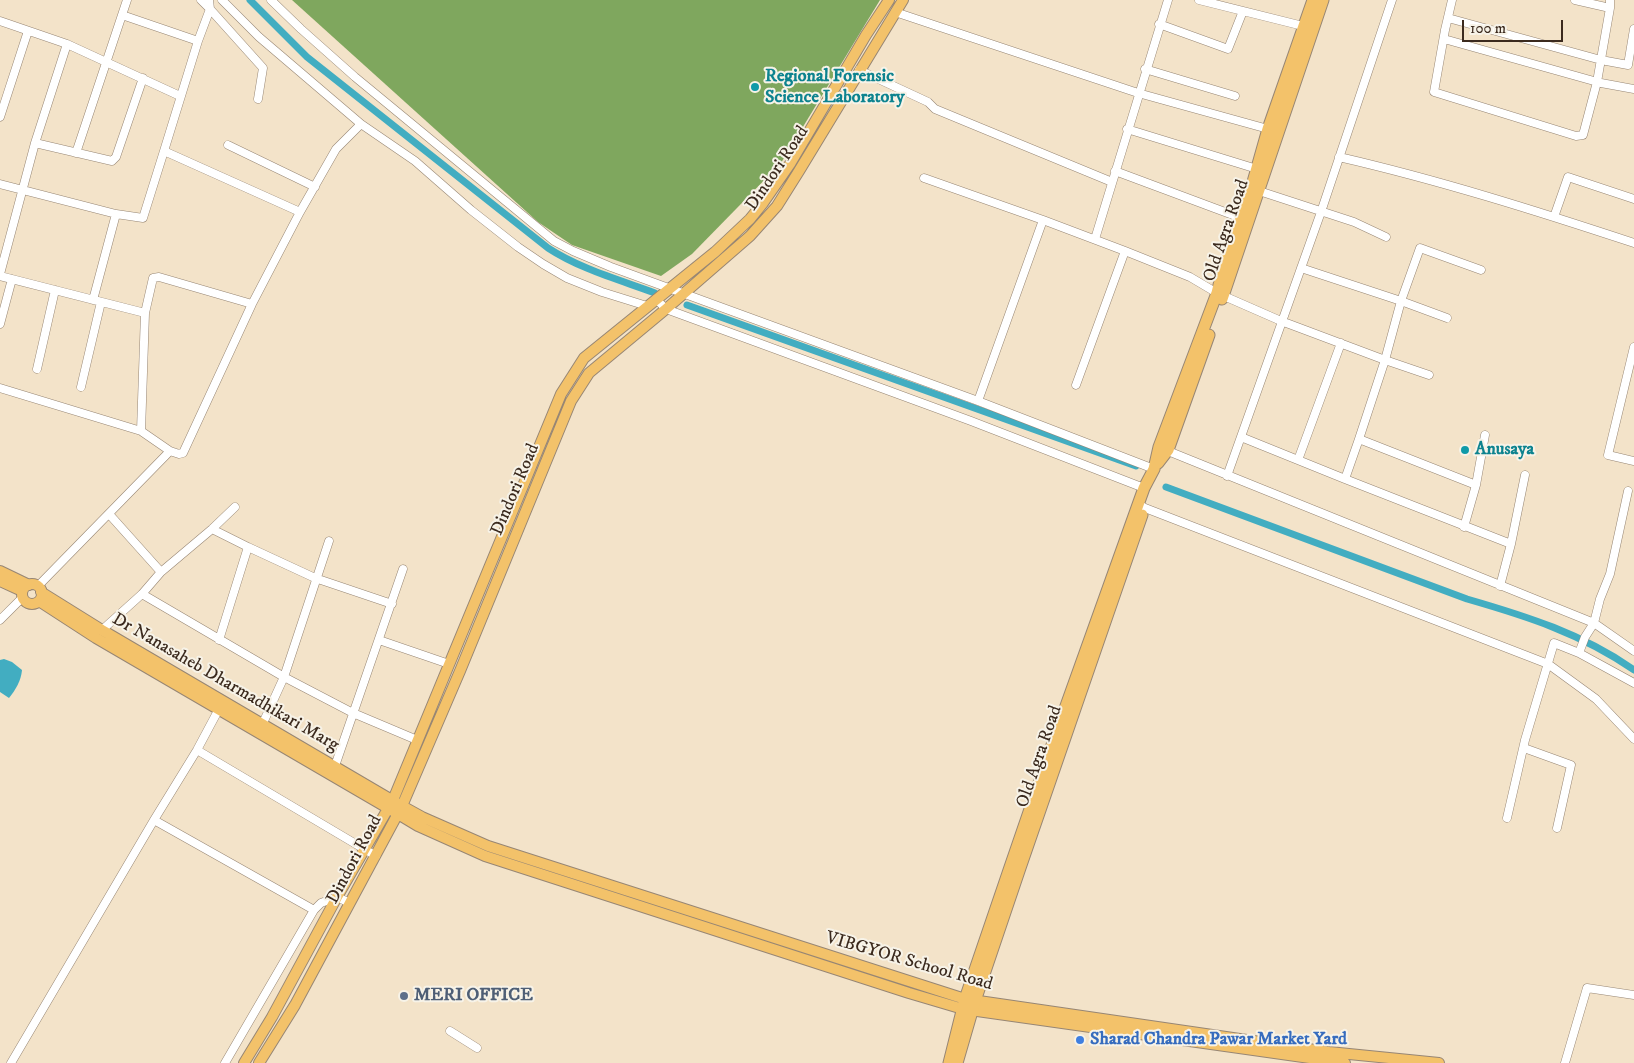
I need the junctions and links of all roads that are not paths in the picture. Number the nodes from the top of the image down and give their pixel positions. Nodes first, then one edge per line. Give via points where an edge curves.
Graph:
1 (127, 0) edge
2 (201, 0) edge
3 (209, 0) edge
4 (222, 0) edge
5 (271, 0) edge
6 (889, 0) edge
7 (902, 0) edge
8 (1168, 0) edge
9 (1199, 0) edge
10 (1312, 0) edge
11 (1323, 0) edge
12 (1392, 0) edge
13 (1452, 0) edge
14 (1575, 0) edge
15 (1610, 4) edge
16 (210, 9) junction
17 (1243, 11) junction
18 (895, 12) junction
19 (122, 15) junction
20 (1448, 18) junction
21 (0, 21) edge
22 (1159, 24) junction
23 (1303, 26) junction
24 (1634, 29) edge
25 (28, 30) junction
26 (1444, 39) junction
27 (198, 41) junction
28 (67, 44) junction
29 (1601, 60) junction
30 (106, 61) junction
31 (1145, 69) junction
32 (859, 70) junction
33 (143, 78) junction
34 (1597, 82) junction
35 (1634, 88) edge
36 (1138, 92) junction
37 (180, 96) junction
38 (1235, 96) dead end
39 (258, 99) dead end
40 (0, 117) edge
41 (361, 124) junction
42 (1127, 129) junction
43 (1268, 129) junction
44 (35, 143) junction
45 (228, 145) dead end
46 (164, 151) junction
47 (76, 153) junction
48 (1339, 157) junction
49 (1257, 169) junction
50 (1115, 171) junction
51 (924, 178) dead end
52 (1112, 182) junction
53 (0, 184) edge
54 (315, 186) junction
55 (22, 188) junction
56 (1255, 190) junction
57 (1634, 199) edge
58 (300, 212) junction
59 (1321, 212) junction
60 (116, 214) junction
61 (1554, 217) junction
62 (1241, 218) junction
63 (1043, 220) junction
64 (1386, 236) dead end
65 (1095, 239) junction
66 (1634, 243) edge
67 (1125, 251) junction
68 (1301, 268) junction
69 (1481, 270) dead end
70 (0, 275) edge
71 (12, 279) junction
72 (670, 288) junction
73 (55, 290) junction
74 (684, 294) junction
75 (1220, 294) junction
76 (656, 300) junction
77 (97, 301) junction
78 (1401, 301) junction
79 (252, 304) junction
80 (647, 306) junction
81 (666, 309) junction
82 (145, 313) junction
83 (1447, 318) dead end
84 (1281, 321) junction
85 (0, 324) edge
86 (1341, 343) junction
87 (1634, 347) edge
88 (1385, 360) junction
89 (37, 369) dead end
90 (1430, 376) dead end
91 (1076, 385) dead end
92 (81, 387) dead end
93 (0, 388) edge
94 (978, 400) junction
95 (141, 431) junction
96 (1485, 435) dead end
97 (1241, 437) junction
98 (1359, 439) junction
99 (1163, 449) junction
100 (170, 451) junction
101 (1298, 460) junction
102 (1634, 461) edge
103 (1154, 469) junction
104 (1526, 475) dead end
105 (1228, 476) junction
106 (1345, 479) junction
107 (1476, 485) junction
108 (1144, 488) junction
109 (1628, 491) dead end
110 (1141, 506) junction
111 (235, 507) dead end
112 (109, 514) junction
113 (1464, 527) junction
114 (212, 529) junction
115 (329, 541) dead end
116 (1511, 544) junction
117 (248, 547) junction
118 (403, 569) dead end
119 (0, 571) edge
120 (161, 572) junction
121 (316, 578) junction
122 (0, 581) edge
123 (1500, 586) junction
124 (32, 592) junction
125 (142, 594) junction
126 (392, 604) junction
127 (0, 620) edge
128 (1594, 623) junction
129 (102, 630) junction
130 (219, 640) junction
131 (379, 640) junction
132 (1579, 650) junction
133 (1634, 651) edge
134 (449, 664) junction
135 (1548, 664) junction
136 (284, 677) junction
137 (1634, 683) edge
138 (222, 704) junction
139 (353, 713) junction
140 (263, 723) junction
141 (1634, 739) edge
142 (417, 740) junction
143 (1524, 748) junction
144 (197, 750) junction
145 (335, 766) junction
146 (390, 804) junction
147 (400, 810) junction
148 (1507, 818) dead end
149 (154, 820) junction
150 (1557, 828) dead end
151 (365, 850) junction
152 (376, 856) junction
153 (337, 897) junction
154 (350, 903) junction
155 (314, 910) junction
156 (1634, 995) edge
157 (969, 1005) junction
158 (450, 1031) dead end
159 (477, 1048) dead end
160 (1280, 1050) junction
161 (11, 1063) edge
162 (225, 1063) edge
163 (244, 1063) edge
164 (259, 1063) edge
165 (949, 1063) edge
166 (957, 1063) edge
167 (1345, 1063) edge
168 (1439, 1063) edge
169 (1565, 1063) edge

1 - 19 street
2 - 16 street
3 - 16 street
4 - 41 street via 259,37
5 - 72 street via 355,77 554,240 611,267
6 - 72 main road via 763,204 721,246
7 - 18 main road, Dindori Road
8 - 22 street
9 - 17 street
10 - 23 highway
11 - 56 highway, Old Agra Road
12 - 48 street
13 - 20 street
14 - 15 street
15 - 29 street
16 - 27 street
16 - 39 street via 262,68
17 - 22 street via 1228,49
17 - 23 street
18 - 32 main road, Dindori Road
18 - 36 street
19 - 27 street
19 - 30 street
20 - 26 street
20 - 29 street
21 - 25 street
22 - 31 street
23 - 43 highway
24 - 29 street via 1628,65
25 - 28 street
25 - 40 street
26 - 34 street
26 - 34 street via 1434,92 1576,136 1583,135
27 - 37 street
28 - 30 street
28 - 44 street
29 - 34 street
30 - 33 street
30 - 47 street
31 - 36 street
31 - 38 street
32 - 52 street via 928,102 935,109
32 - 74 main road, Dindori Road via 777,206 750,236
33 - 37 street
33 - 47 street via 116,157 112,161
34 - 35 street
36 - 42 street
36 - 43 street
37 - 46 street
41 - 54 street via 336,149
41 - 80 street via 415,161 518,248 543,264 567,278
42 - 49 street
42 - 50 street
43 - 49 highway
44 - 47 street
44 - 55 street
45 - 54 street
46 - 58 street
46 - 60 street via 143,218
48 - 59 street
48 - 61 street via 1393,169
49 - 56 highway
50 - 52 street
50 - 62 street
51 - 63 street
52 - 65 street
53 - 55 street
54 - 58 street
55 - 60 street
55 - 70 street
56 - 59 street
56 - 62 highway
56 - 75 highway, Old Agra Road
57 - 61 street via 1568,177
58 - 79 street
59 - 64 street
59 - 68 street
60 - 77 street
61 - 66 street
62 - 75 highway via 1223,269
63 - 65 street
63 - 94 street
65 - 67 street
67 - 75 street via 1190,277
67 - 91 street
68 - 78 street
68 - 84 street
69 - 78 street via 1420,248
70 - 71 street
71 - 73 street
71 - 85 street
72 - 74 street
72 - 76 main road
73 - 77 street
73 - 89 street
74 - 81 main road, Dindori Road
74 - 94 street
75 - 84 street
75 - 99 highway
76 - 80 main road
76 - 81 street
77 - 82 street
77 - 92 street
78 - 83 street
78 - 88 street
79 - 82 street via 156,277 152,280
79 - 100 street via 184,450 179,454
80 - 134 main road via 584,358 561,394
81 - 108 street
81 - 147 main road, Dindori Road via 590,373 571,401
82 - 95 street
84 - 86 street
84 - 97 street
86 - 88 street
86 - 101 street
87 - 102 street via 1608,455
88 - 90 street
88 - 98 street
93 - 95 street
94 - 103 street
95 - 100 street
96 - 107 street
97 - 101 street
97 - 105 street
98 - 106 street
98 - 107 street
99 - 103 highway
99 - 105 street
100 - 112 street
101 - 106 street
103 - 108 highway
104 - 116 street
105 - 123 street
106 - 113 street
107 - 113 street
108 - 110 highway
109 - 128 street via 1610,574
110 - 135 street
110 - 157 highway via 1052,745
111 - 114 street
112 - 120 street
112 - 124 street
113 - 116 street
114 - 117 street
114 - 120 street
115 - 121 street
116 - 123 street
117 - 121 street
117 - 130 street
118 - 126 street
119 - 124 main road, Dr Nanasaheb Dharmadhikari Marg
120 - 125 street
121 - 126 street
121 - 136 street
122 - 124 main road, Dr Nanasaheb Dharmadhikari Marg
123 - 128 street
124 - 127 street
124 - 129 main road, Dr Nanasaheb Dharmadhikari Marg
124 - 138 main road, Dr Nanasaheb Dharmadhikari Marg via 96,638
125 - 129 street
125 - 130 street
126 - 131 street
128 - 132 street
128 - 133 street
129 - 138 main road, Dr Nanasaheb Dharmadhikari Marg
130 - 136 street
131 - 134 street
131 - 139 street
132 - 135 street via 1554,643
132 - 137 street
134 - 142 main road
135 - 141 street via 1596,699
135 - 143 street
136 - 139 street
136 - 140 street
138 - 140 main road, Dr Nanasaheb Dharmadhikari Marg
138 - 144 street
138 - 146 main road, Dr Nanasaheb Dharmadhikari Marg
139 - 142 street
139 - 145 street
140 - 145 main road, Dr Nanasaheb Dharmadhikari Marg
142 - 146 main road
143 - 148 street
143 - 150 street via 1571,766
144 - 149 street
144 - 151 street
145 - 146 main road, Dr Nanasaheb Dharmadhikari Marg
146 - 147 main road, VIBGYOR School Road
146 - 151 main road
147 - 152 main road, Dindori Road
147 - 157 main road, VIBGYOR School Road via 418,826 485,856 909,993
149 - 155 street
149 - 161 street
151 - 152 street
151 - 153 main road
152 - 154 main road, Dindori Road
153 - 154 street
153 - 155 street via 321,903
153 - 163 main road
154 - 164 main road, Dindori Road via 295,1005
155 - 162 street
156 - 169 street via 1587,988
157 - 160 main road, VIBGYOR School Road
157 - 165 highway
157 - 166 highway via 965,1038
158 - 159 street
160 - 167 main road, VIBGYOR School Road
160 - 168 main road, VIBGYOR School Road

